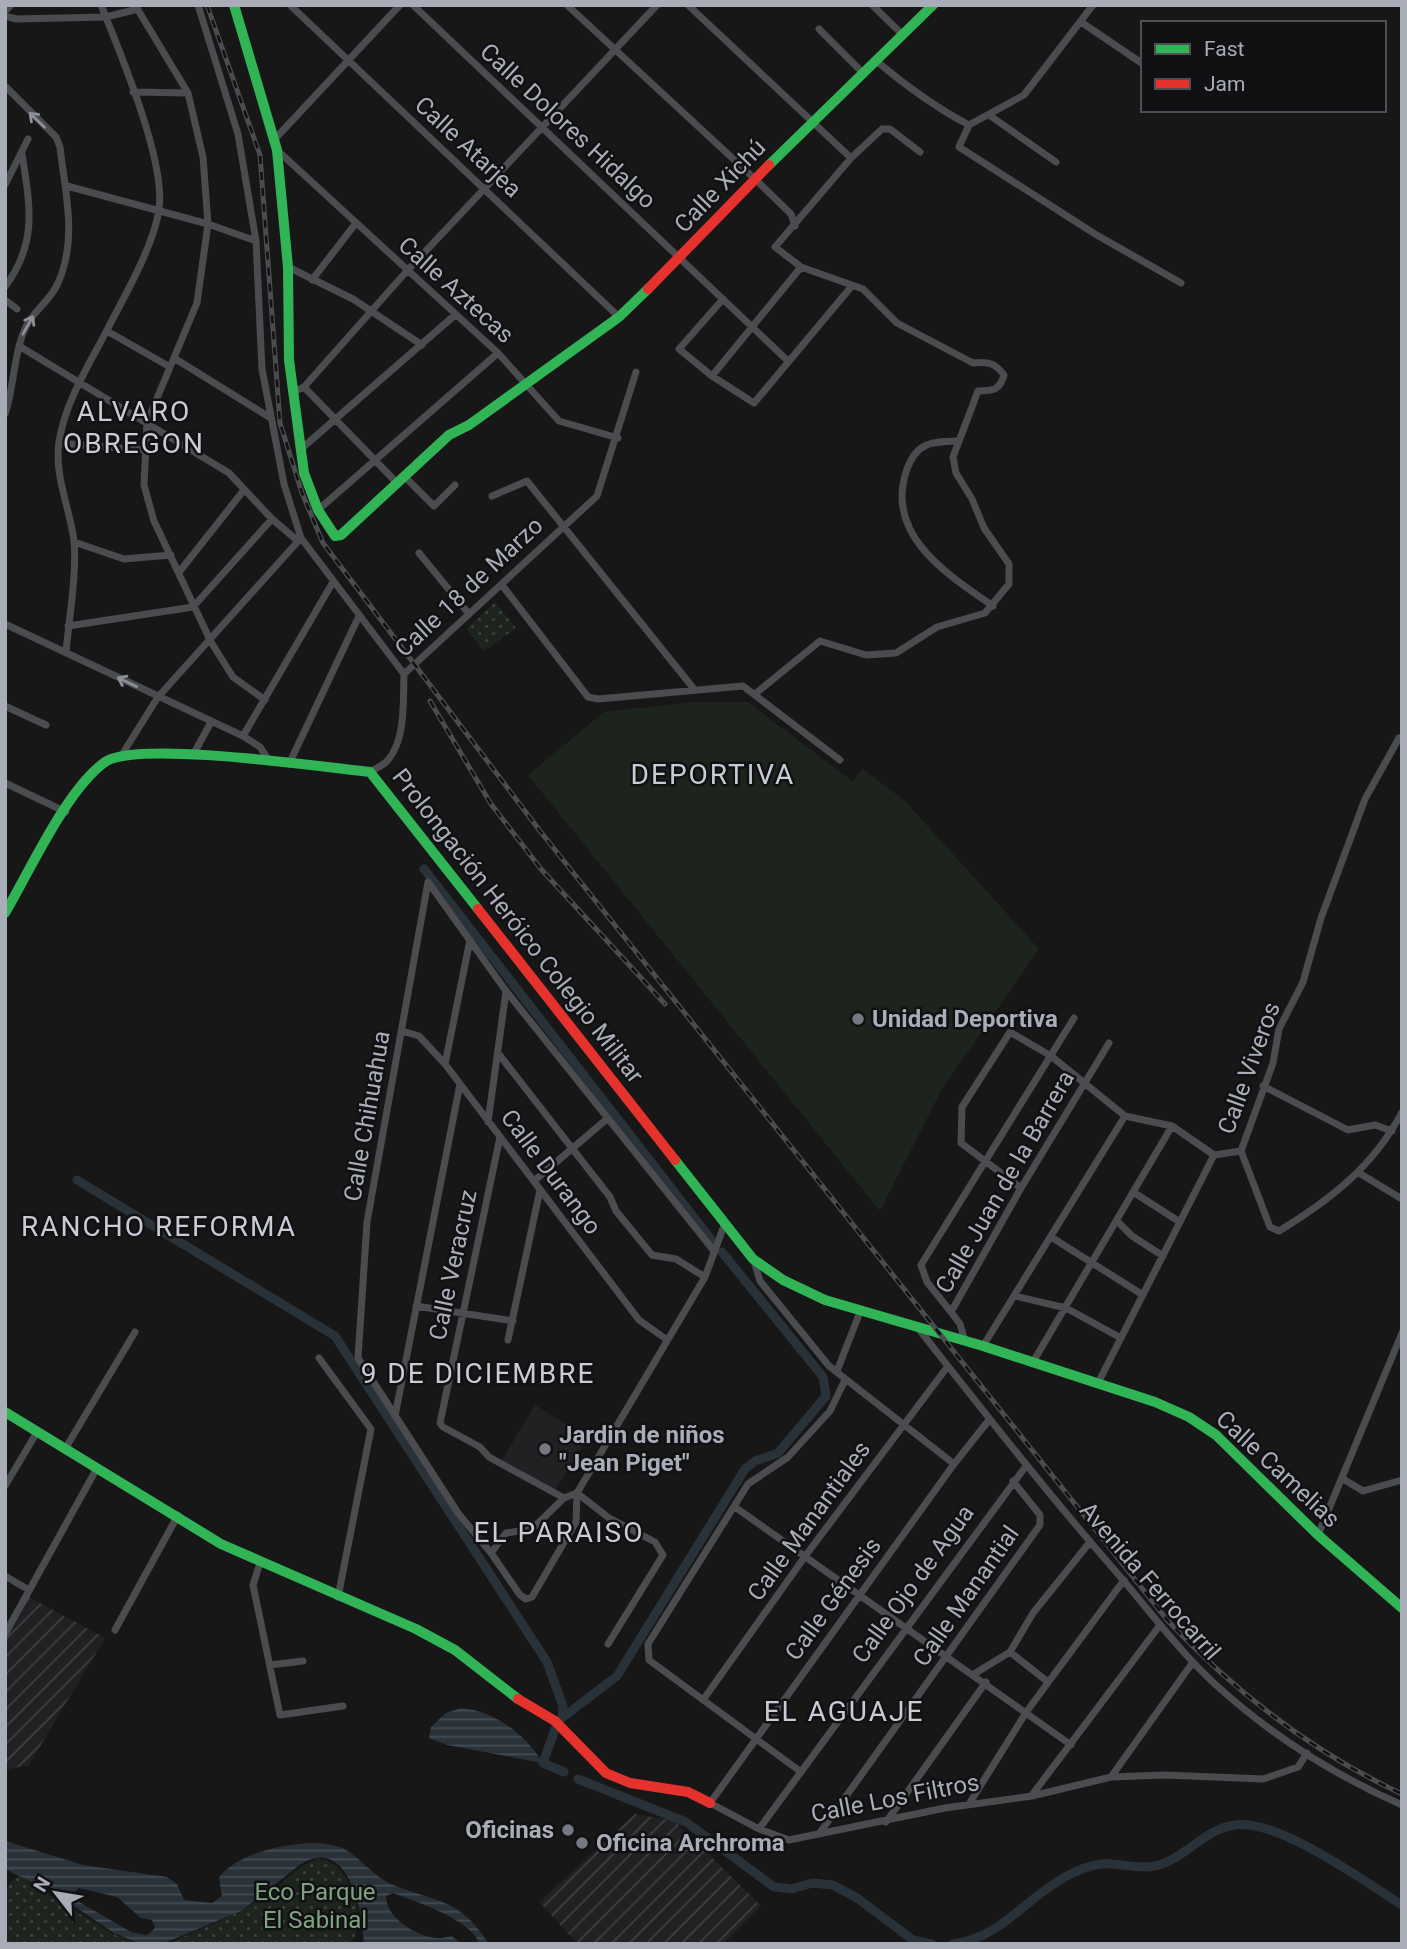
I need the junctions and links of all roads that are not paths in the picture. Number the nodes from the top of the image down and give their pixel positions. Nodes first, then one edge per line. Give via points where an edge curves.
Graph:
1 (11, 5) edge
2 (101, 5) edge
3 (198, 5) edge
4 (234, 5) edge
5 (290, 5) edge
6 (400, 5) edge
7 (413, 5) edge
8 (567, 5) edge
9 (657, 5) edge
10 (688, 5) edge
11 (872, 5) edge
12 (933, 5) edge
13 (1093, 5) edge
14 (137, 7) edge
15 (5, 14) edge
16 (106, 17) junction
17 (1081, 22) junction
18 (819, 29) dead end
19 (902, 34) junction
20 (614, 50) junction
21 (875, 60) junction
22 (349, 61) junction
23 (1141, 63) edge
24 (862, 72) junction
25 (5, 86) edge
26 (133, 92) junction
27 (188, 93) junction
28 (989, 116) junction
29 (811, 121) junction
30 (969, 125) junction
31 (542, 127) junction
32 (28, 139) dead end
33 (275, 145) junction
34 (920, 152) dead end
35 (22, 154) junction
36 (851, 158) junction
37 (1056, 162) dead end
38 (756, 180) junction
39 (5, 185) edge
40 (67, 186) junction
41 (484, 189) junction
42 (159, 211) junction
43 (356, 223) junction
44 (208, 224) junction
45 (795, 226) junction
46 (256, 241) junction
47 (680, 258) junction
48 (288, 267) junction
49 (801, 267) junction
50 (406, 272) junction
51 (312, 280) junction
52 (1181, 283) dead end
53 (5, 287) edge
54 (851, 287) junction
55 (723, 299) junction
56 (5, 300) edge
57 (17, 309) dead end
58 (372, 312) junction
59 (455, 315) junction
60 (619, 317) junction
61 (753, 327) junction
62 (107, 331) junction
63 (422, 345) junction
64 (19, 346) junction
65 (498, 354) junction
66 (174, 358) junction
67 (788, 360) junction
68 (170, 367) junction
69 (636, 372) dead end
70 (712, 376) junction
71 (80, 381) junction
72 (527, 382) junction
73 (304, 387) junction
74 (7, 390) edge
75 (293, 392) junction
76 (5, 414) edge
77 (269, 417) junction
78 (337, 421) junction
79 (147, 422) junction
80 (618, 438) junction
81 (958, 441) junction
82 (58, 443) junction
83 (301, 449) junction
84 (144, 450) junction
85 (375, 460) junction
86 (401, 480) junction
87 (455, 485) dead end
88 (244, 490) junction
89 (492, 496) dead end
90 (318, 510) junction
91 (272, 519) junction
92 (563, 526) junction
93 (300, 539) junction
94 (74, 542) junction
95 (419, 553) dead end
96 (171, 555) junction
97 (180, 571) junction
98 (333, 582) junction
99 (502, 585) junction
100 (993, 606) junction
101 (193, 607) junction
102 (469, 614) junction
103 (359, 616) junction
104 (5, 624) edge
105 (68, 626) junction
106 (211, 642) junction
107 (66, 652) junction
108 (404, 674) junction
109 (694, 689) junction
110 (755, 694) junction
111 (158, 697) junction
112 (265, 700) junction
113 (5, 706) edge
114 (211, 722) junction
115 (46, 725) dead end
116 (243, 736) junction
117 (1399, 738) dead end
118 (123, 753) junction
119 (194, 755) junction
120 (840, 760) dead end
121 (270, 762) junction
122 (289, 764) junction
123 (370, 772) junction
124 (5, 783) edge
125 (66, 812) junction
126 (5, 913) edge
127 (470, 940) junction
128 (506, 991) junction
129 (1074, 1018) dead end
130 (402, 1031) junction
131 (1109, 1043) dead end
132 (499, 1053) junction
133 (1051, 1056) junction
134 (444, 1064) junction
135 (1085, 1082) junction
136 (460, 1084) junction
137 (1264, 1086) junction
138 (1402, 1112) edge
139 (1125, 1116) junction
140 (608, 1118) junction
141 (488, 1122) junction
142 (1172, 1126) junction
143 (1392, 1131) junction
144 (500, 1137) junction
145 (571, 1151) junction
146 (1241, 1151) junction
147 (1214, 1155) junction
148 (986, 1160) junction
149 (1359, 1172) junction
150 (534, 1181) junction
151 (1021, 1188) junction
152 (540, 1190) junction
153 (1133, 1192) junction
154 (1402, 1199) edge
155 (1116, 1221) junction
156 (1180, 1222) junction
157 (725, 1223) junction
158 (1051, 1237) junction
159 (714, 1251) junction
160 (1163, 1256) junction
161 (753, 1259) junction
162 (1092, 1263) junction
163 (705, 1277) junction
164 (1143, 1295) junction
165 (1015, 1296) junction
166 (416, 1306) junction
167 (1066, 1308) junction
168 (463, 1311) junction
169 (860, 1312) junction
170 (951, 1312) junction
171 (513, 1321) junction
172 (917, 1327) junction
173 (135, 1332) dead end
174 (1402, 1333) edge
175 (950, 1336) joint
176 (1121, 1338) junction
177 (666, 1339) junction
178 (508, 1340) dead end
179 (965, 1341) junction
180 (983, 1346) junction
181 (319, 1358) dead end
182 (1033, 1362) junction
183 (948, 1366) junction
184 (837, 1371) junction
185 (845, 1380) junction
186 (1098, 1383) junction
187 (5, 1412) edge
188 (395, 1416) junction
189 (989, 1420) junction
190 (902, 1426) junction
191 (37, 1432) junction
192 (65, 1449) junction
193 (954, 1464) junction
194 (1026, 1466) junction
195 (97, 1468) junction
196 (1343, 1479) junction
197 (1402, 1480) edge
198 (1013, 1481) junction
199 (5, 1486) edge
200 (577, 1493) junction
201 (564, 1498) junction
202 (735, 1507) junction
203 (178, 1516) junction
204 (1318, 1535) junction
205 (1090, 1542) junction
206 (491, 1553) junction
207 (806, 1555) junction
208 (260, 1563) junction
209 (5, 1576) edge
210 (1124, 1580) junction
211 (29, 1590) junction
212 (860, 1594) junction
213 (338, 1597) junction
214 (1402, 1608) edge
215 (1160, 1625) junction
216 (906, 1626) junction
217 (115, 1630) dead end
218 (5, 1634) edge
219 (608, 1644) dead end
220 (1010, 1652) junction
221 (948, 1656) junction
222 (303, 1661) dead end
223 (1194, 1662) junction
224 (270, 1665) junction
225 (974, 1674) junction
226 (986, 1682) junction
227 (1048, 1682) junction
228 (703, 1700) junction
229 (343, 1706) dead end
230 (1027, 1711) junction
231 (756, 1739) junction
232 (1071, 1745) junction
233 (1307, 1753) junction
234 (801, 1772) junction
235 (1111, 1777) junction
236 (1032, 1796) junction
237 (710, 1803) junction
238 (969, 1804) junction
239 (1402, 1805) edge
240 (885, 1823) junction
241 (760, 1829) junction
242 (819, 1835) junction

1 - 15 street
2 - 16 street
3 - 46 street via 238,134
4 - 33 street
5 - 22 street, Calle Atarjea
6 - 22 street
7 - 31 street, Calle Dolores Hidalgo
8 - 20 street
9 - 20 street
10 - 29 street
11 - 19 street
12 - 19 street, Calle Xichú
13 - 17 street
14 - 16 street
14 - 27 street
15 - 16 street via 16,19
16 - 26 street
17 - 23 street
17 - 28 street via 1024,95
18 - 24 street
19 - 21 street, Calle Xichú
20 - 31 street
20 - 38 street
21 - 24 street, Calle Xichú
21 - 30 street via 911,90
22 - 33 street
22 - 41 street, Calle Atarjea
24 - 29 street, Calle Xichú
40 -> 25 street via 56,137
26 - 27 street
26 - 42 street via 159,174
27 - 44 street via 202,157
28 - 30 street
28 - 37 street
29 - 36 street
29 - 38 street, Calle Xichú
30 - 52 street via 959,147
31 - 41 street
31 - 47 street, Calle Dolores Hidalgo
32 - 35 street
33 - 43 street, Calle Aztecas
33 - 48 street
34 - 36 street via 890,129 882,129
35 - 39 street
35 - 53 street via 31,216 20,267
36 - 45 street
38 - 45 street via 791,214
38 - 47 street, Calle Xichú
40 - 42 street
64 -> 40 street via 30,318 47,302 58,282 68,243
41 - 50 street
41 - 60 street, Calle Atarjea
42 - 44 street
42 - 62 street
43 - 50 street, Calle Aztecas
43 - 51 street
44 - 46 street
44 - 66 street via 197,303
45 - 49 street via 775,247
46 - 77 street
47 - 55 street, Calle Dolores Hidalgo
47 - 60 street, Calle Xichú
48 - 51 street
48 - 75 street
49 - 54 street
49 - 61 street
50 - 58 street
50 - 59 street, Calle Aztecas
51 - 58 street
54 - 67 street
54 - 81 street via 863,289 897,323 946,351 997,366 1004,375 1001,385 992,391 978,391
55 - 61 street, Calle Dolores Hidalgo
55 - 70 street via 679,349
56 - 57 street
58 - 63 street
58 - 73 street
59 - 63 street
59 - 65 street, Calle Aztecas
60 - 72 street, Calle Xichú
61 - 67 street, Calle Dolores Hidalgo
61 - 70 street
62 - 68 street
62 - 71 street
63 - 78 street
64 - 71 street
64 - 74 street
65 - 72 street, Calle Aztecas
65 - 85 street
66 - 68 street
66 - 77 street
67 - 70 street via 754,404
68 - 79 street
69 - 80 street, Calle 18 de Marzo
71 - 79 street
71 - 82 street
72 - 80 street, Calle Aztecas via 559,421
72 - 86 street, Calle Xichú via 449,435
73 - 75 street
73 - 78 street
74 - 76 street
75 - 83 street
77 - 93 street
78 - 83 street
78 - 85 street
79 - 84 street
79 - 88 street via 229,473
80 - 92 street, Calle 18 de Marzo via 597,496
81 - 100 street via 953,457 956,472 984,528 1009,564 1009,584
81 - 100 street via 926,445 913,453 902,485 902,511 909,533 928,557
82 - 84 street
82 - 94 street via 60,481
83 - 90 street via 304,473
84 - 96 street via 144,485 154,522
85 - 86 street
85 - 90 street
86 - 87 street via 434,506
86 - 90 street, Calle Xichú via 341,535 332,535
88 - 91 street
88 - 97 street
89 - 92 street via 527,481
91 - 93 street
91 - 101 street
92 - 99 street, Calle 18 de Marzo
92 - 109 street
93 - 98 street
93 - 106 street
94 - 96 street via 124,559
94 - 105 street
95 - 102 street
96 - 97 street
97 - 101 street
98 - 103 street
98 - 112 street
99 - 102 street, Calle 18 de Marzo
99 - 109 street via 589,697
100 - 110 street via 985,613 937,627 896,653 866,655 820,641
101 - 105 street
101 - 106 street
102 - 108 street, Calle 18 de Marzo
103 - 108 street
103 - 122 street
104 - 107 street
105 - 107 street
106 - 111 street
106 - 112 street via 233,677
111 -> 107 street
108 - 123 street, Calle 18 de Marzo via 397,741 388,761
109 - 110 street via 743,686
110 - 120 street
111 - 114 street
111 - 118 street
112 - 116 street
113 - 115 street
114 - 116 street
114 - 119 street
116 - 121 street via 260,747
117 - 137 street, Calle Viveros via 1365,799 1303,982 1279,1028
118 - 119 street, Prolongación Heróico Colegio Militar
118 - 125 street, Prolongación Heróico Colegio Militar via 104,761 85,780
119 - 121 street, Prolongación Heróico Colegio Militar
121 - 122 street, Prolongación Heróico Colegio Militar
122 - 123 street, Prolongación Heróico Colegio Militar
123 - 157 street, Prolongación Heróico Colegio Militar
124 - 125 street
125 - 126 street, Prolongación Heróico Colegio Militar
127 - 128 street
127 - 130 street, Calle Chihuahua via 428,882
127 - 134 street
128 - 132 street
128 - 140 street
129 - 133 street
130 - 134 street, Calle Durango via 419,1036
130 - 188 street, Calle Chihuahua via 367,1222 358,1358
131 - 135 street, Calle Juan de la Barrera
132 - 141 street
132 - 145 street
133 - 135 street
133 - 148 street
133 - 148 street via 1010,1032 962,1107 961,1143
134 - 136 street, Calle Durango
135 - 139 street
135 - 151 street, Calle Juan de la Barrera
136 - 141 street, Calle Durango
136 - 166 street
137 - 143 street via 1349,1130 1375,1125
137 - 146 street, Calle Viveros
138 - 143 street
139 - 142 street
139 - 158 street
140 - 145 street
140 - 159 street
141 - 144 street, Calle Durango
142 - 147 street
142 - 153 street
143 - 149 street
144 - 150 street, Calle Durango
144 - 168 street, Calle Veracruz
145 - 150 street
145 - 163 street via 652,1255 676,1259
146 - 147 street, Calle Viveros
146 - 149 street via 1273,1229 1279,1231 1322,1205
147 - 156 street, Calle Viveros
148 - 151 street
148 - 170 street via 921,1265 927,1282
149 - 154 street
150 - 152 street, Calle Durango
151 - 170 street, Calle Juan de la Barrera
152 - 171 street
152 - 177 street, Calle Durango via 639,1320
153 - 155 street
153 - 156 street
155 - 160 street
155 - 162 street
156 - 160 street, Calle Viveros
157 - 159 street
157 - 161 street, Prolongación Heróico Colegio Militar
158 - 162 street
158 - 165 street
159 - 163 street
160 - 164 street, Calle Viveros
161 - 169 street, Prolongación Heróico Colegio Militar via 783,1280
161 - 184 street via 760,1281
162 - 164 street
162 - 167 street
163 - 177 street
164 - 176 street, Calle Viveros
165 - 167 street
165 - 180 street
166 - 168 street
166 - 188 street
167 - 176 street
167 - 182 street
168 - 171 street
168 - 201 street, Calle Veracruz via 440,1423 489,1457
169 - 172 street, Prolongación Heróico Colegio Militar
169 - 184 street
170 - 179 street, Calle Juan de la Barrera
171 - 178 street
172 - 175 street, Prolongación Heróico Colegio Militar
172 - 183 street, Avenida Ferrocarril
173 - 192 street
174 - 196 street
175 - 179 street, Calle Camelias
176 - 186 street, Calle Viveros
177 - 200 street
179 - 180 street, Calle Camelias
180 - 182 street, Calle Camelias
181 - 213 street via 371,1429
182 - 186 street, Calle Camelias
183 - 189 street, Avenida Ferrocarril
183 - 190 street, Calle Manantiales
184 - 185 street
185 - 190 street
185 - 202 street via 830,1410 788,1457 748,1484
186 - 204 street, Calle Camelias via 1189,1417 1216,1435
187 - 191 street, Calle Los Filtros
188 - 206 street via 458,1513
189 - 193 street, Calle Génesis
189 - 194 street, Avenida Ferrocarril
190 - 193 street
190 - 207 street, Calle Manantiales
191 - 192 street, Calle Los Filtros
191 - 199 street
192 - 195 street, Calle Los Filtros
193 - 212 street, Calle Génesis
194 - 198 street, Calle Ojo de Agua
194 - 205 street, Avenida Ferrocarril
195 - 203 street, Calle Los Filtros
195 - 211 street
196 - 197 street via 1363,1491
196 - 204 street
198 - 216 street, Calle Ojo de Agua
198 - 221 street, Calle Manantial via 1042,1520
200 - 201 street
200 - 206 street via 576,1522 532,1597 520,1595
200 - 219 street via 609,1518 655,1542 663,1555
201 - 206 street via 532,1529 506,1533
202 - 207 street
202 - 228 street via 646,1652 649,1660
203 - 208 street, Calle Los Filtros
203 - 217 street
204 - 214 street, Calle Camelias
205 - 210 street, Avenida Ferrocarril
205 - 220 street via 1033,1613
207 - 212 street
207 - 228 street, Calle Manantiales
208 - 213 street, Calle Los Filtros
208 - 224 street via 253,1585
209 - 211 street
210 - 215 street, Avenida Ferrocarril
210 - 227 street
211 - 218 street
212 - 216 street
212 - 231 street, Calle Génesis
213 - 237 street, Calle Los Filtros via 455,1650 528,1707 555,1721 606,1773 630,1783 688,1793
215 - 223 street, Avenida Ferrocarril
215 - 232 street
216 - 221 street
216 - 234 street, Calle Ojo de Agua
220 - 225 street
220 - 227 street
221 - 225 street
221 - 242 street, Calle Manantial
222 - 224 street
223 - 233 street, Avenida Ferrocarril via 1284,1740
223 - 235 street
224 - 229 street via 280,1715
225 - 226 street
226 - 230 street
226 - 240 street
227 - 230 street
228 - 231 street
230 - 232 street
230 - 238 street
231 - 234 street
231 - 237 street, Calle Génesis
232 - 236 street
233 - 235 street, Calle Los Filtros via 1298,1767 1264,1779
233 - 239 street, Avenida Ferrocarril via 1339,1776
234 - 241 street, Calle Ojo de Agua
235 - 236 street, Calle Los Filtros
236 - 238 street, Calle Los Filtros
237 - 241 street, Calle Los Filtros
238 - 240 street, Calle Los Filtros
240 - 242 street, Calle Los Filtros
241 - 242 street, Calle Los Filtros via 789,1840

